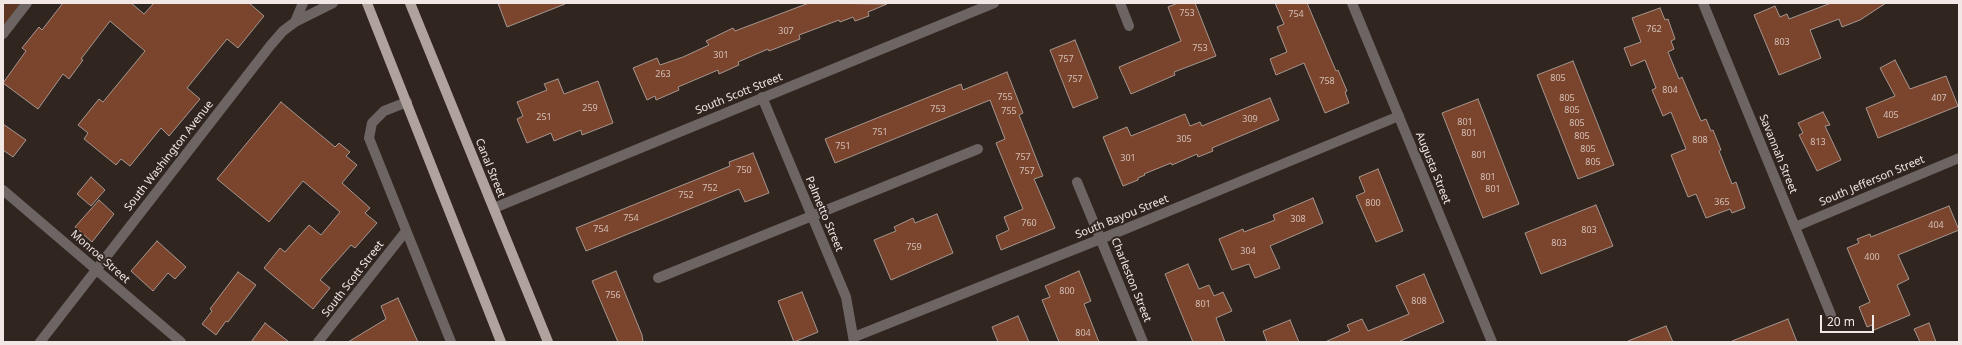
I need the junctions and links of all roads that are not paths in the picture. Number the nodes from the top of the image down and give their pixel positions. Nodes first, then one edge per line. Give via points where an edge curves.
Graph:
1 (27, 3) edge
2 (303, 3) edge
3 (333, 3) edge
4 (367, 3) edge
5 (410, 3) edge
6 (994, 3) edge
7 (1120, 3) edge
8 (1352, 3) edge
9 (1703, 3) edge
10 (295, 22) junction
11 (1129, 26) dead end
12 (3, 34) edge
13 (762, 97) junction
14 (407, 102) junction
15 (1399, 116) junction
16 (978, 149) dead end
17 (1959, 158) edge
18 (1078, 182) dead end
19 (3, 190) edge
20 (494, 208) junction
21 (812, 216) junction
22 (1795, 227) junction
23 (406, 231) junction
24 (1101, 238) junction
25 (96, 270) junction
26 (658, 278) dead end
27 (1831, 314) dead end
28 (854, 340) edge
29 (40, 342) edge
30 (181, 342) edge
31 (318, 342) edge
32 (451, 342) edge
33 (501, 342) edge
34 (548, 342) edge
35 (1143, 342) edge
36 (1492, 342) edge

1 - 12 street
2 - 10 street
3 - 10 street, South Washington Avenue
4 - 14 main road
5 - 20 main road, Canal Street
6 - 13 street, South Scott Street
7 - 11 street
8 - 15 street, Augusta Street
9 - 22 street, Savannah Street
10 - 25 street, South Washington Avenue via 283,31 258,59
13 - 20 street, South Scott Street
13 - 21 street, Palmetto Street
14 - 23 street via 384,111 372,123 369,138
14 - 33 main road
15 - 24 street, South Bayou Street
15 - 36 street, Augusta Street
16 - 21 street
17 - 22 street, South Jefferson Street
18 - 24 street, Charleston Street
19 - 25 street, Monroe Street
20 - 34 main road, Canal Street
21 - 26 street
21 - 28 street, Palmetto Street via 846,298
22 - 27 street, Savannah Street
23 - 31 street, South Scott Street
23 - 32 street
24 - 28 street, South Bayou Street
24 - 35 street, Charleston Street
25 - 29 street, South Washington Avenue
25 - 30 street, Monroe Street

